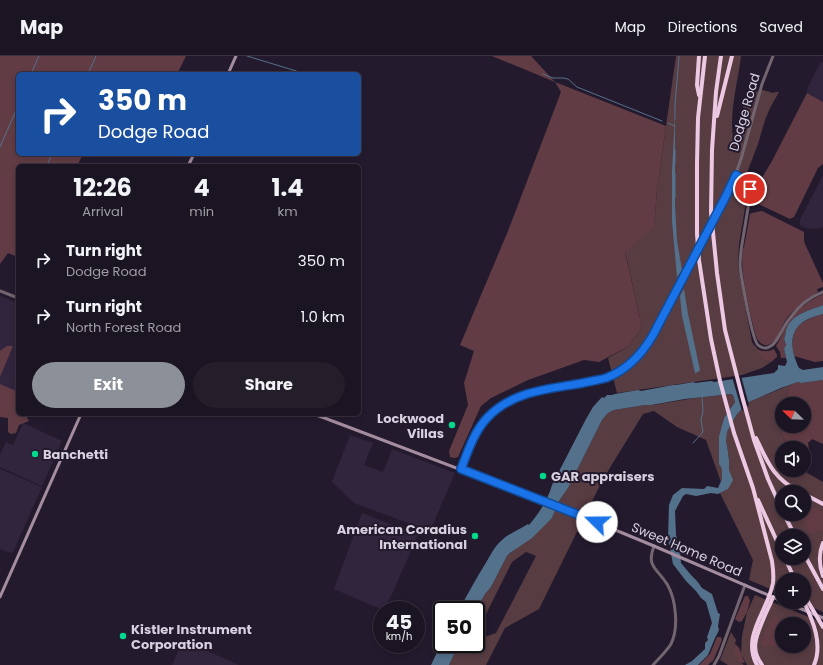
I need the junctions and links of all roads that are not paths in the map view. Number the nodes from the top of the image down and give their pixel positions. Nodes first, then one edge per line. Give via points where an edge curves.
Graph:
1 (236, 56) edge
2 (699, 56) edge
3 (705, 56) edge
4 (721, 56) edge
5 (732, 56) edge
6 (773, 56) edge
7 (229, 72) edge
8 (700, 102) junction
9 (714, 126) junction
10 (736, 175) junction
11 (0, 291) edge
12 (823, 292) edge
13 (16, 297) edge
14 (80, 416) edge
15 (319, 416) edge
16 (751, 428) junction
17 (461, 469) junction
18 (788, 485) edge
19 (753, 488) junction
20 (775, 494) edge
21 (811, 498) edge
22 (823, 504) edge
23 (775, 537) edge
24 (823, 543) edge
25 (654, 546) junction
26 (810, 565) edge
27 (823, 576) edge
28 (745, 585) junction
29 (823, 588) edge
30 (771, 596) junction
31 (0, 597) edge
32 (775, 598) edge
33 (811, 607) edge
34 (802, 609) edge
35 (807, 609) edge
36 (823, 618) edge
37 (822, 626) edge
38 (653, 665) edge
39 (714, 665) edge
40 (757, 665) edge
41 (762, 665) edge
42 (814, 665) edge

1 - 7 main road
2 - 8 highway via 697,84
3 - 8 highway
4 - 9 highway
5 - 9 highway
6 - 10 street, Dodge Road via 762,84
8 - 19 highway via 697,163 699,260 718,371
9 - 16 highway via 712,234 725,330
10 - 12 street via 748,184 750,191 740,266 758,345 765,348 773,346 791,316 811,298
10 - 17 street, Dodge Road via 653,335 640,354 622,370 606,378 528,393 504,403 481,425
11 - 13 street
14 - 31 main road
15 - 17 main road, Sweet Home Road
16 - 18 highway via 773,471
16 - 20 highway
17 - 25 main road, Sweet Home Road
19 - 23 highway
19 - 30 highway via 772,561 774,578
21 - 22 highway
24 - 27 highway via 819,560
25 - 28 main road, Sweet Home Road
25 - 38 street via 651,560 671,591 676,616 671,644
26 - 29 highway
28 - 30 main road, Sweet Home Road
28 - 39 street
30 - 32 main road, Sweet Home Road
30 - 40 highway via 752,638 752,655
30 - 41 highway via 755,641 756,653
33 - 37 highway
34 - 36 main road
35 - 42 highway via 821,646

